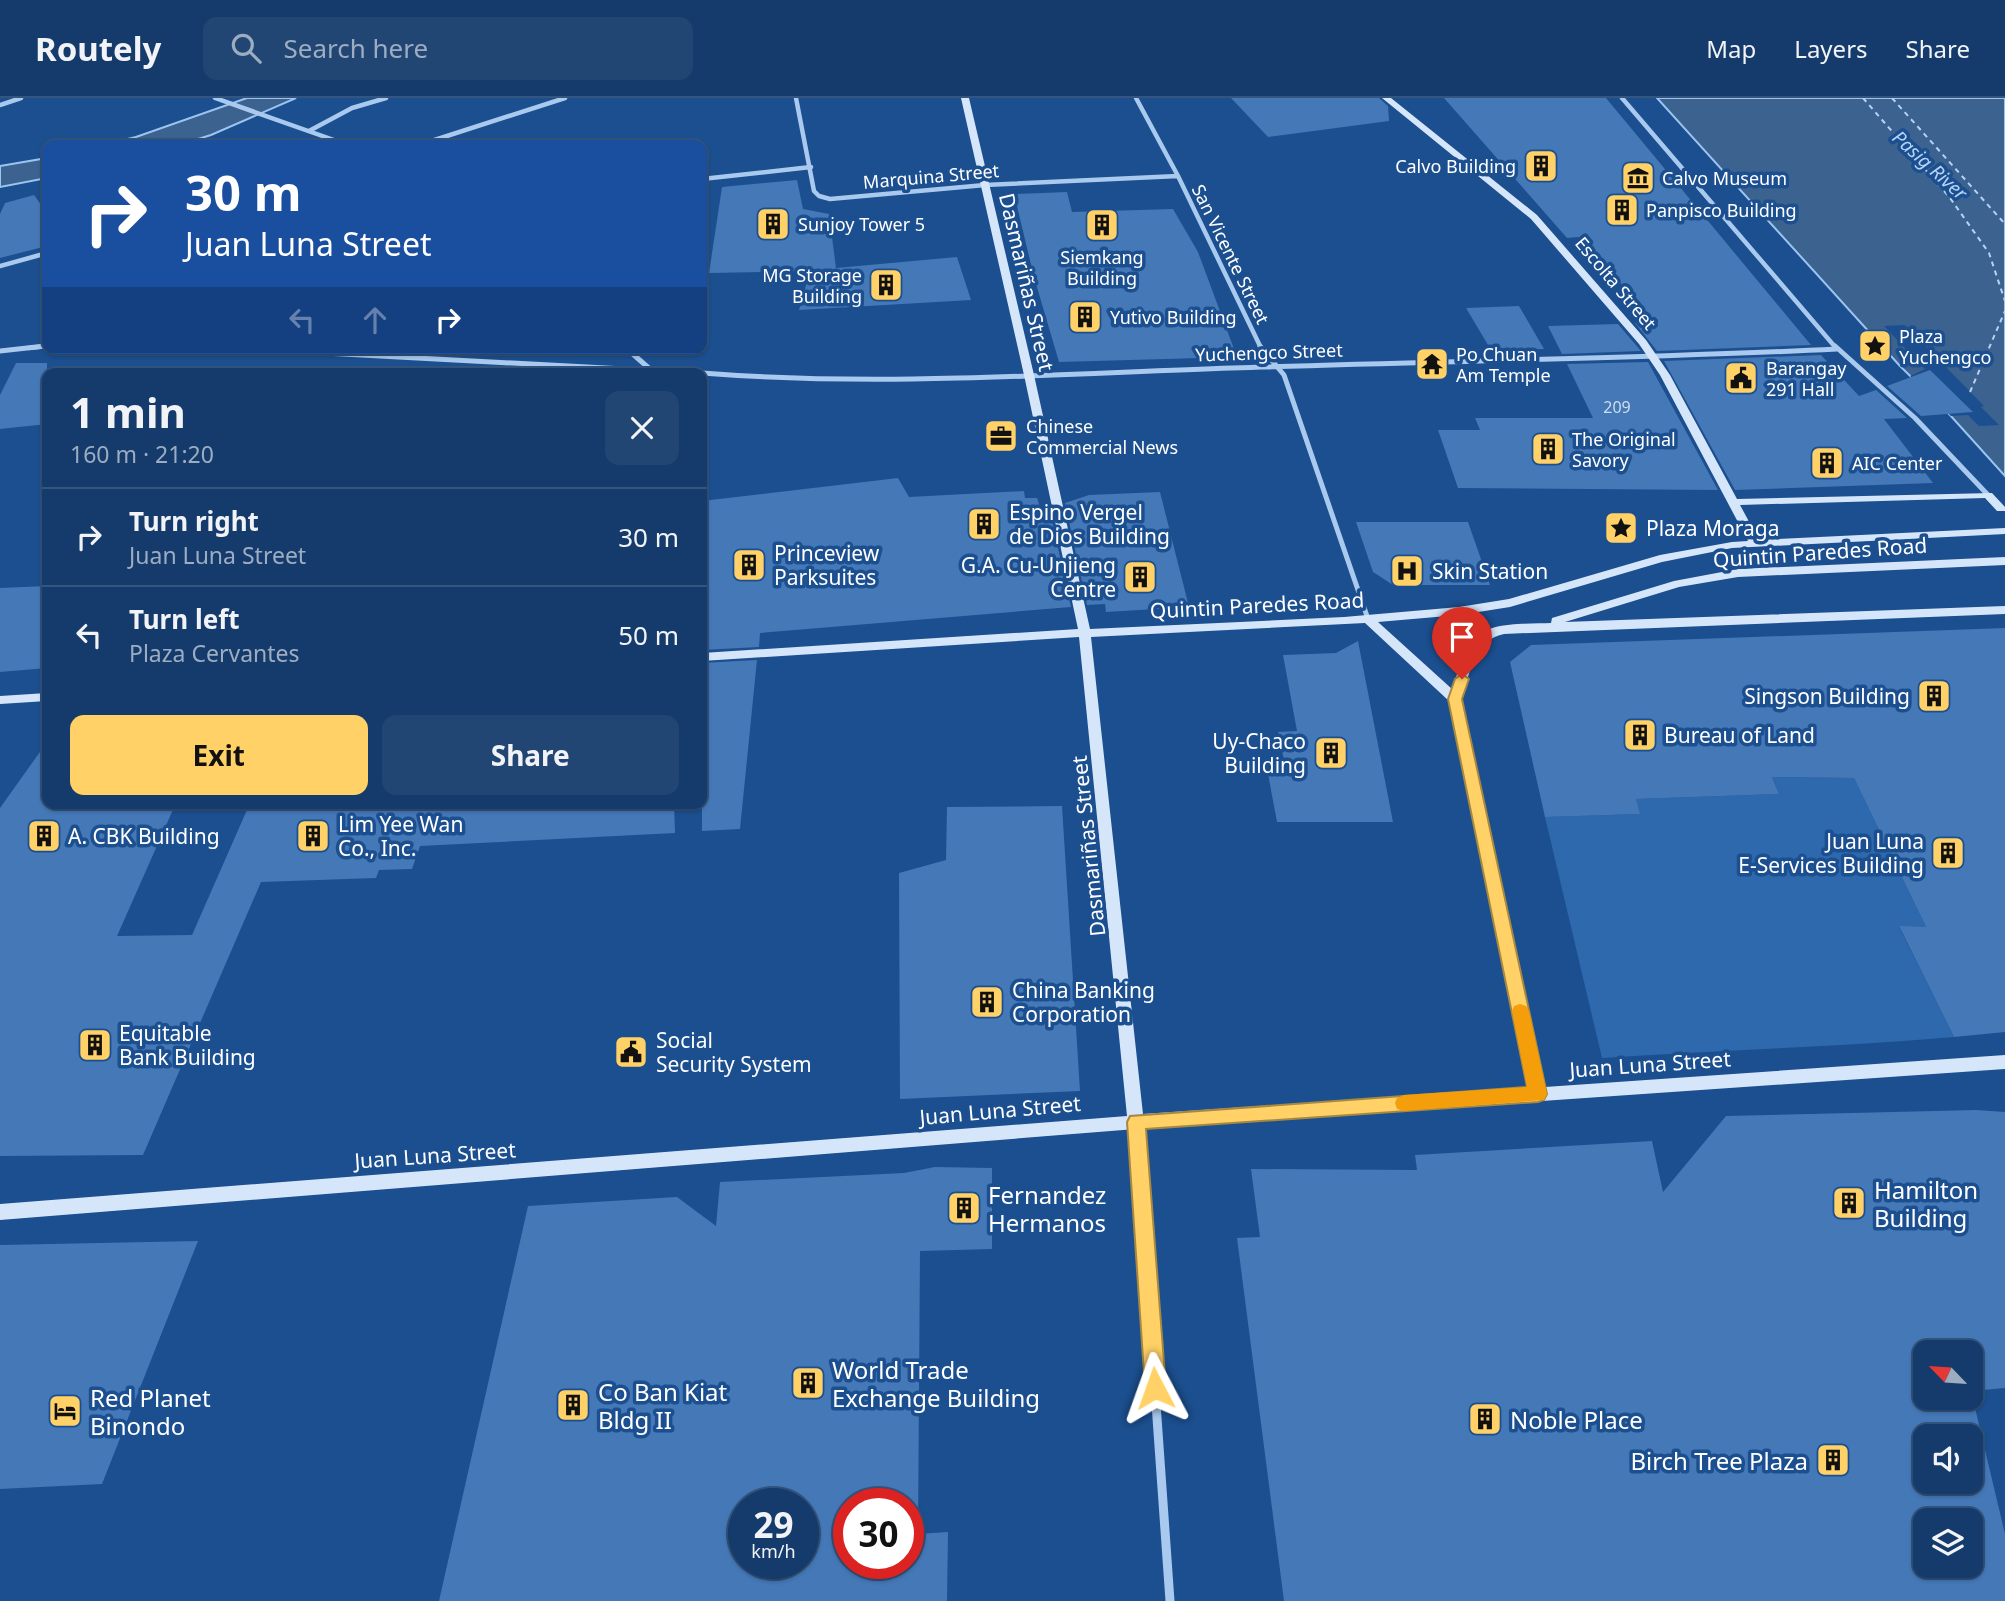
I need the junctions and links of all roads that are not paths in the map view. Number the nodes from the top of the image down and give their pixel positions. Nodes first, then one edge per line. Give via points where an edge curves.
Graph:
1 (21, 98) edge
2 (215, 98) edge
3 (386, 98) edge
4 (565, 98) edge
5 (796, 98) edge
6 (965, 98) edge
7 (1136, 98) edge
8 (1386, 98) edge
9 (1622, 98) edge
10 (0, 105) edge
11 (309, 131) junction
12 (334, 140) edge
13 (435, 140) edge
14 (811, 167) junction
15 (1178, 176) junction
16 (707, 178) edge
17 (985, 185) junction
18 (42, 254) edge
19 (0, 266) edge
20 (42, 347) edge
21 (1837, 349) junction
22 (0, 351) edge
23 (340, 354) edge
24 (633, 354) edge
25 (1654, 358) junction
26 (1275, 366) junction
27 (596, 368) edge
28 (648, 368) edge
29 (707, 373) edge
30 (1029, 375) junction
31 (1988, 495) junction
32 (1732, 502) junction
33 (2001, 509) dead end
34 (2005, 531) edge
35 (1755, 543) junction
36 (2002, 561) edge
37 (2005, 610) edge
38 (1368, 619) junction
39 (1534, 627) junction
40 (1085, 633) junction
41 (707, 657) edge
42 (42, 697) edge
43 (1455, 699) junction
44 (0, 700) edge
45 (2005, 1062) edge
46 (1538, 1094) junction
47 (1136, 1122) junction
48 (0, 1212) edge
49 (1170, 1601) edge

1 - 10 street
2 - 11 street
3 - 11 street via 352,108
4 - 13 street
5 - 14 street
6 - 17 street, Dasmariñas Street
7 - 15 street, San Vicente Street
8 - 25 street, Escolta Street via 1534,217
9 - 21 street
11 - 12 street
14 - 16 street
14 - 17 street, Marquina Street via 814,191 830,199
15 - 17 street, Marquina Street
15 - 26 street, San Vicente Street via 1262,351
17 - 30 street, Dasmariñas Street
18 - 19 street
20 - 22 street
21 - 25 street, Yuchengco Street
21 - 31 street via 1915,418
23 - 27 street, Yuchengco Street
24 - 28 street
25 - 26 street, Yuchengco Street
25 - 32 street, Escolta Street
26 - 30 street, Yuchengco Street
26 - 38 street, San Vicente Street via 1287,385
29 - 30 street, Yuchengco Street via 780,379
30 - 40 street, Dasmariñas Street
31 - 32 street
31 - 33 street
32 - 35 street, Escolta Street
34 - 35 street, Quintin Paredes Road
35 - 38 street, Quintin Paredes Road via 1669,557 1510,603
36 - 39 street, Quintin Paredes Road via 1738,573 1678,584
37 - 39 street
38 - 40 street, Quintin Paredes Road
38 - 43 street
39 - 43 street via 1502,629 1481,637
40 - 41 street, Quintin Paredes Road
40 - 47 street, Dasmariñas Street
42 - 44 street
43 - 46 street
45 - 46 street, Juan Luna Street
46 - 47 street, Juan Luna Street
47 - 48 street, Juan Luna Street
47 - 49 street, Dasmariñas Street

